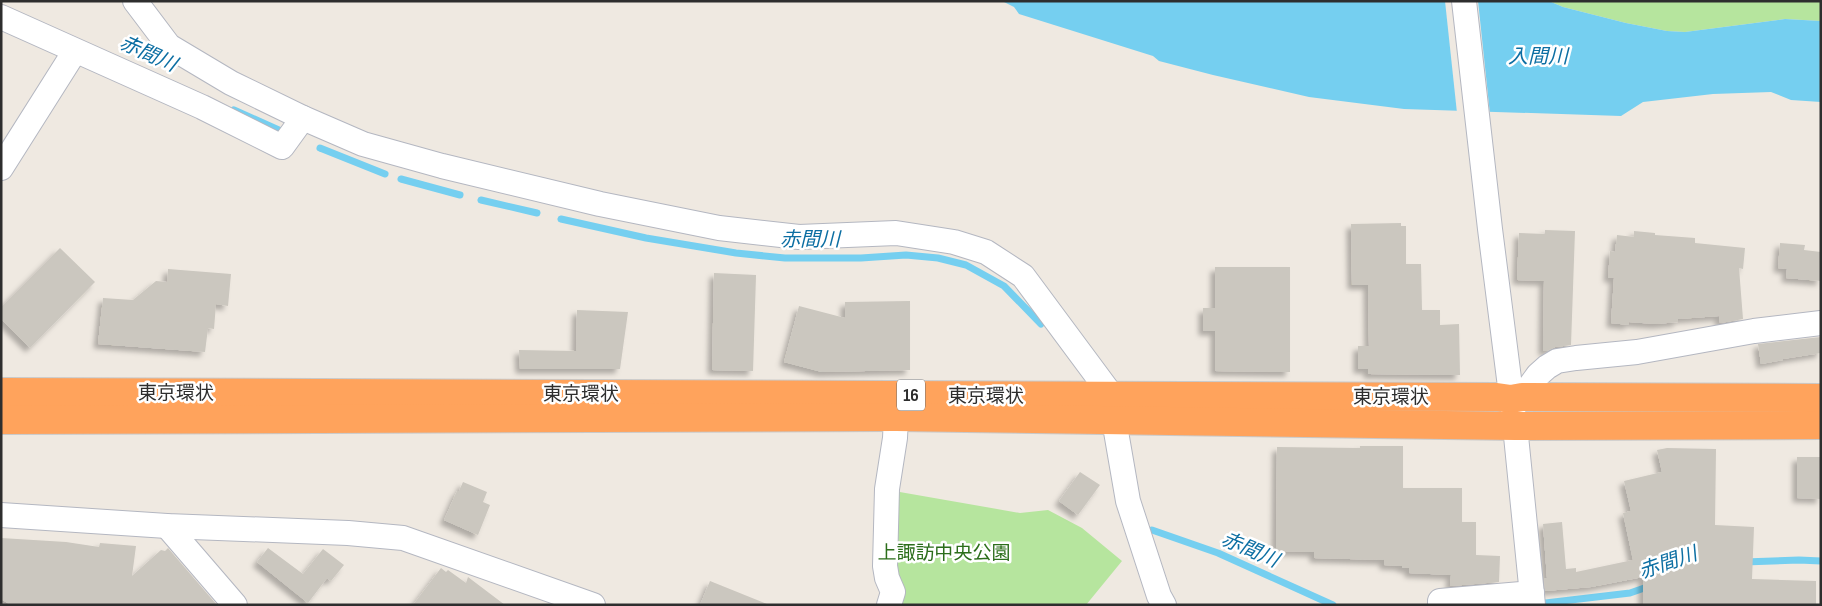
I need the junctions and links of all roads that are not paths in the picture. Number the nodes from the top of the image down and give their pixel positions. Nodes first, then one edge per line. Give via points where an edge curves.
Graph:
1 (135, 1) edge
2 (1464, 1) edge
3 (1, 17) edge
4 (75, 51) junction
5 (303, 118) junction
6 (1, 168) edge
7 (1821, 323) edge
8 (1, 392) edge
9 (1516, 398) junction
10 (1821, 398) edge
11 (1113, 408) junction
12 (896, 417) junction
13 (1, 420) edge
14 (1821, 425) edge
15 (1515, 426) junction
16 (1, 515) edge
17 (168, 526) junction
18 (1532, 599) edge
19 (1440, 604) edge
20 (235, 605) edge
21 (593, 605) edge
22 (889, 605) edge
23 (1164, 605) edge

1 - 5 street via 169,46 231,83
2 - 9 street via 1490,229
3 - 4 street
4 - 5 street via 202,107 282,148
4 - 6 street
5 - 11 street via 363,144 442,166 600,204 719,228 800,237 896,233 954,242 986,252 1022,276
7 - 9 street via 1557,361
8 - 11 highway, 東京環状 / 16
9 - 10 highway, 東京環状 / 16
9 - 11 highway, 東京環状 / 16
9 - 15 street
11 - 12 highway, 東京環状 / 16
11 - 15 highway, 東京環状 / 16
11 - 23 street via 1128,501
12 - 13 highway, 東京環状 / 16
12 - 22 street via 887,489 885,566 893,592
14 - 15 highway, 東京環状 / 16
15 - 18 street
16 - 17 street
17 - 20 street
17 - 21 street via 403,538
18 - 19 street via 1440,601

